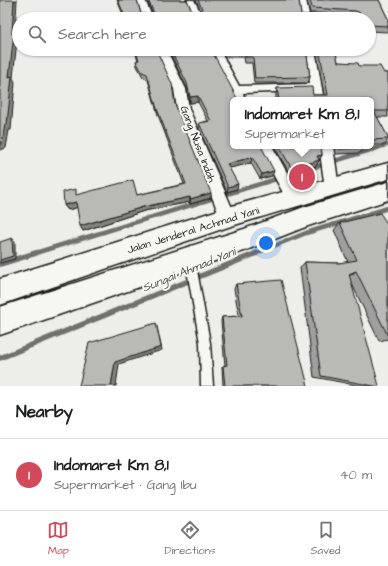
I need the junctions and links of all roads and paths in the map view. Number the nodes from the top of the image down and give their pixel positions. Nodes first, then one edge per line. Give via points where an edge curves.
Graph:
1 (141, 0) edge
2 (190, 0) edge
3 (302, 0) edge
4 (145, 12) edge
5 (196, 12) edge
6 (306, 12) edge
7 (164, 56) edge
8 (218, 56) edge
9 (311, 56) edge
10 (315, 87) junction
11 (238, 95) edge
12 (317, 97) edge
13 (267, 149) edge
14 (326, 149) edge
15 (388, 171) edge
16 (332, 188) junction
17 (388, 191) edge
18 (294, 200) junction
19 (228, 217) junction
20 (190, 258) junction
21 (0, 292) edge
22 (0, 322) edge
23 (207, 386) edge

1 - 4 street
2 - 5 street
3 - 6 street
7 - 19 street, Gang Nusa Indah via 180,89 183,109
8 - 11 street
9 - 10 street
10 - 11 street
10 - 12 street
13 - 18 street
14 - 16 street
15 - 16 highway, Jalan Jenderal Achmad Yani
16 - 18 highway, Jalan Jenderal Achmad Yani
17 - 20 highway via 304,217
18 - 19 highway, Jalan Jenderal Achmad Yani
19 - 21 highway, Jalan Jenderal Achmad Yani
20 - 22 highway
20 - 23 lane via 205,343

